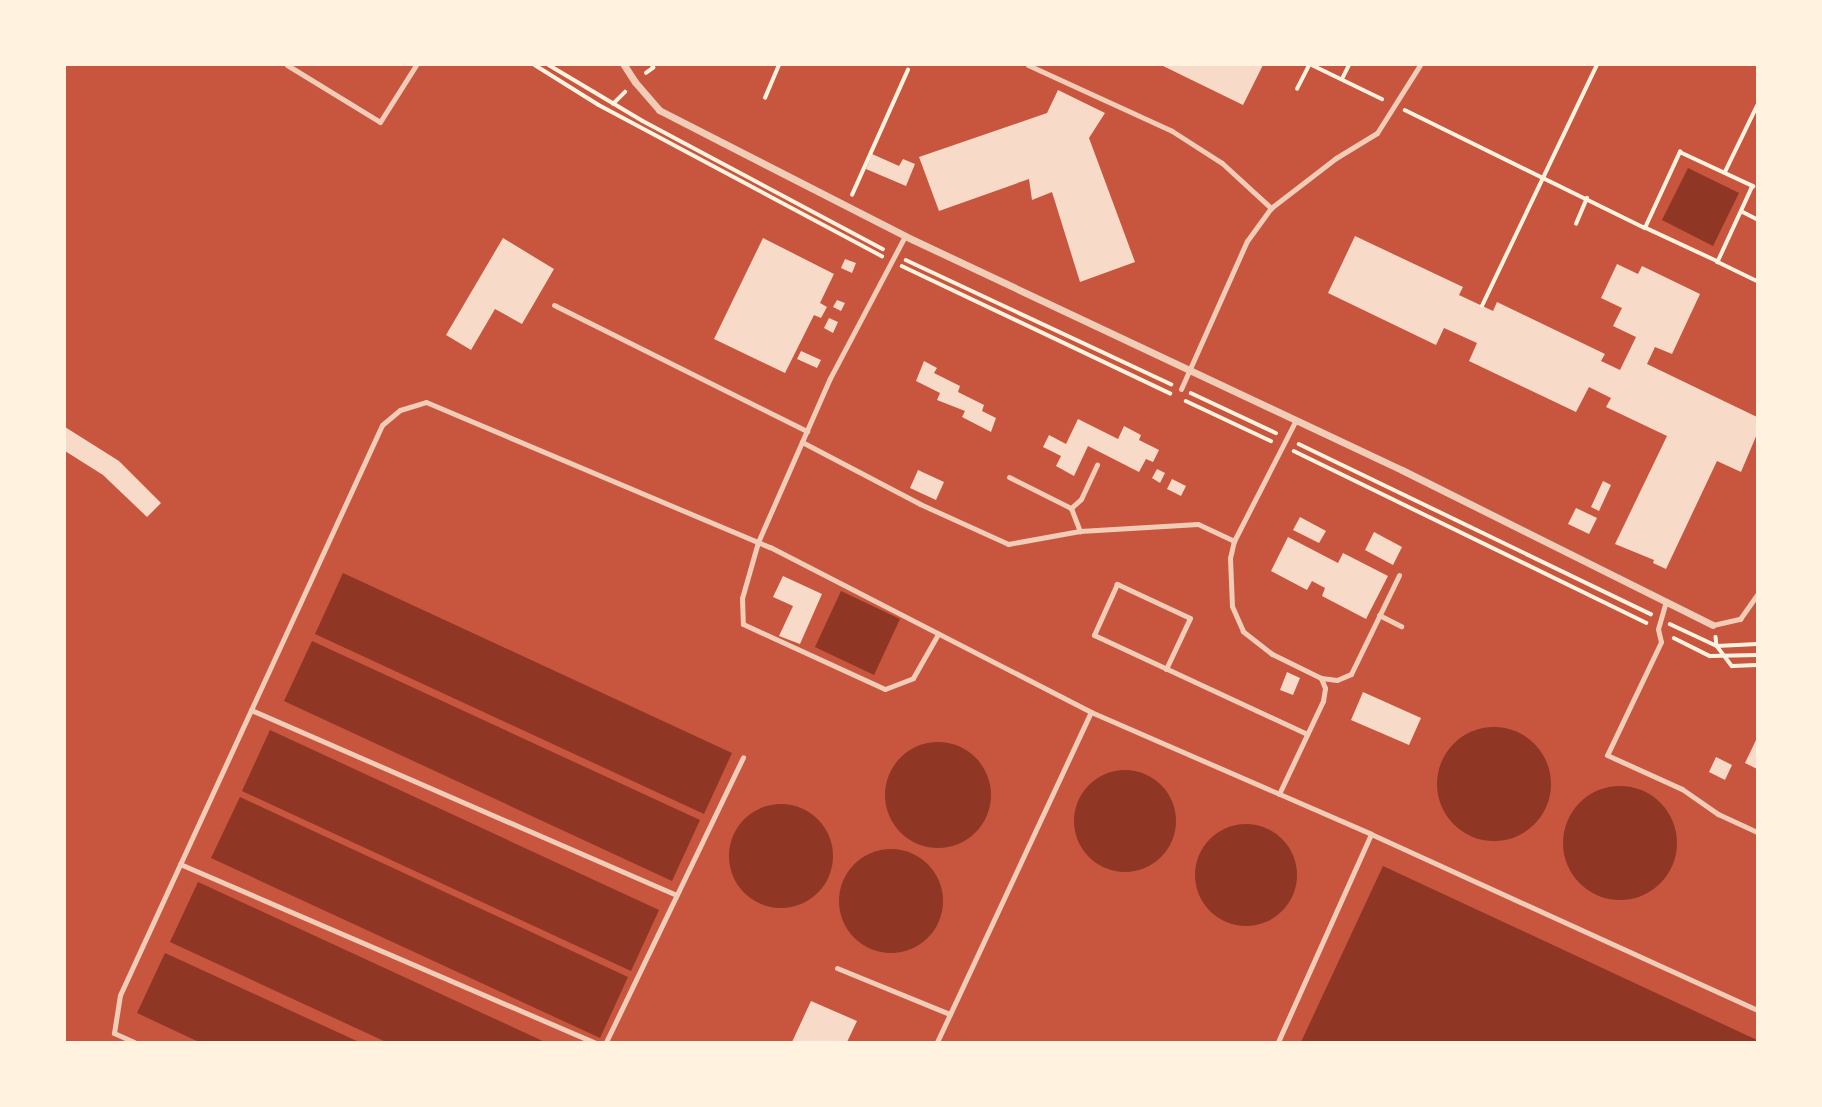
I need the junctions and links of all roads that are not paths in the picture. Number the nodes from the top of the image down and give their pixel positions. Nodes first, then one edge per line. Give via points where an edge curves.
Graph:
1 (287, 65) edge
2 (416, 65) edge
3 (624, 65) edge
4 (1028, 65) edge
5 (1420, 65) edge
6 (1271, 208) junction
7 (905, 236) junction
8 (554, 305) dead end
9 (1189, 372) junction
10 (1181, 389) dead end
11 (1296, 420) junction
12 (807, 431) junction
13 (802, 442) junction
14 (1097, 464) dead end
15 (1009, 477) dead end
16 (1071, 508) junction
17 (1080, 531) junction
18 (1234, 541) junction
19 (758, 542) junction
20 (1399, 575) dead end
21 (1757, 595) edge
22 (1666, 601) junction
23 (1379, 615) junction
24 (1713, 625) joint
25 (1401, 626) dead end
26 (939, 634) junction
27 (1166, 669) junction
28 (1321, 678) junction
29 (251, 710) junction
30 (1091, 712) junction
31 (1307, 734) junction
32 (743, 757) dead end
33 (1279, 794) junction
34 (1757, 832) edge
35 (1371, 834) junction
36 (180, 864) junction
37 (676, 895) junction
38 (837, 968) dead end
39 (1757, 1010) edge
40 (950, 1014) junction
41 (134, 1042) edge
42 (594, 1042) edge
43 (606, 1042) edge
44 (937, 1042) edge
45 (1278, 1042) edge

1 - 2 lane via 380,122
3 - 7 street via 659,110
4 - 6 lane via 1172,131 1222,163
5 - 6 lane via 1377,133
6 - 9 lane via 1247,241
7 - 9 street
7 - 12 lane
8 - 12 lane
9 - 10 lane
9 - 11 street
11 - 18 lane
11 - 22 street
12 - 13 lane
13 - 17 lane via 1008,544
13 - 19 lane
14 - 16 lane via 1081,499
15 - 16 lane
16 - 17 lane
17 - 18 lane via 1198,524
18 - 28 lane via 1229,582 1232,606 1243,631 1272,654
19 - 26 lane
19 - 26 lane via 742,598 743,624 885,689 913,678
19 - 29 lane via 426,402 400,410 382,425
20 - 23 lane
21 - 24 lane via 1740,619
22 - 24 street
22 - 34 lane via 1658,629 1661,642 1607,755 1682,789 1718,814
23 - 25 lane
23 - 28 lane via 1351,674 1337,680
26 - 30 lane
27 - 27 lane via 1094,635 1117,584 1189,618
27 - 31 lane
28 - 31 lane via 1325,688 1322,701
29 - 36 lane
29 - 37 lane
30 - 33 lane
30 - 40 lane
31 - 33 lane
32 - 37 lane
33 - 35 lane
35 - 39 lane
35 - 45 lane
36 - 41 lane via 120,995 114,1033
36 - 42 lane
37 - 43 lane
38 - 40 lane
40 - 44 lane

